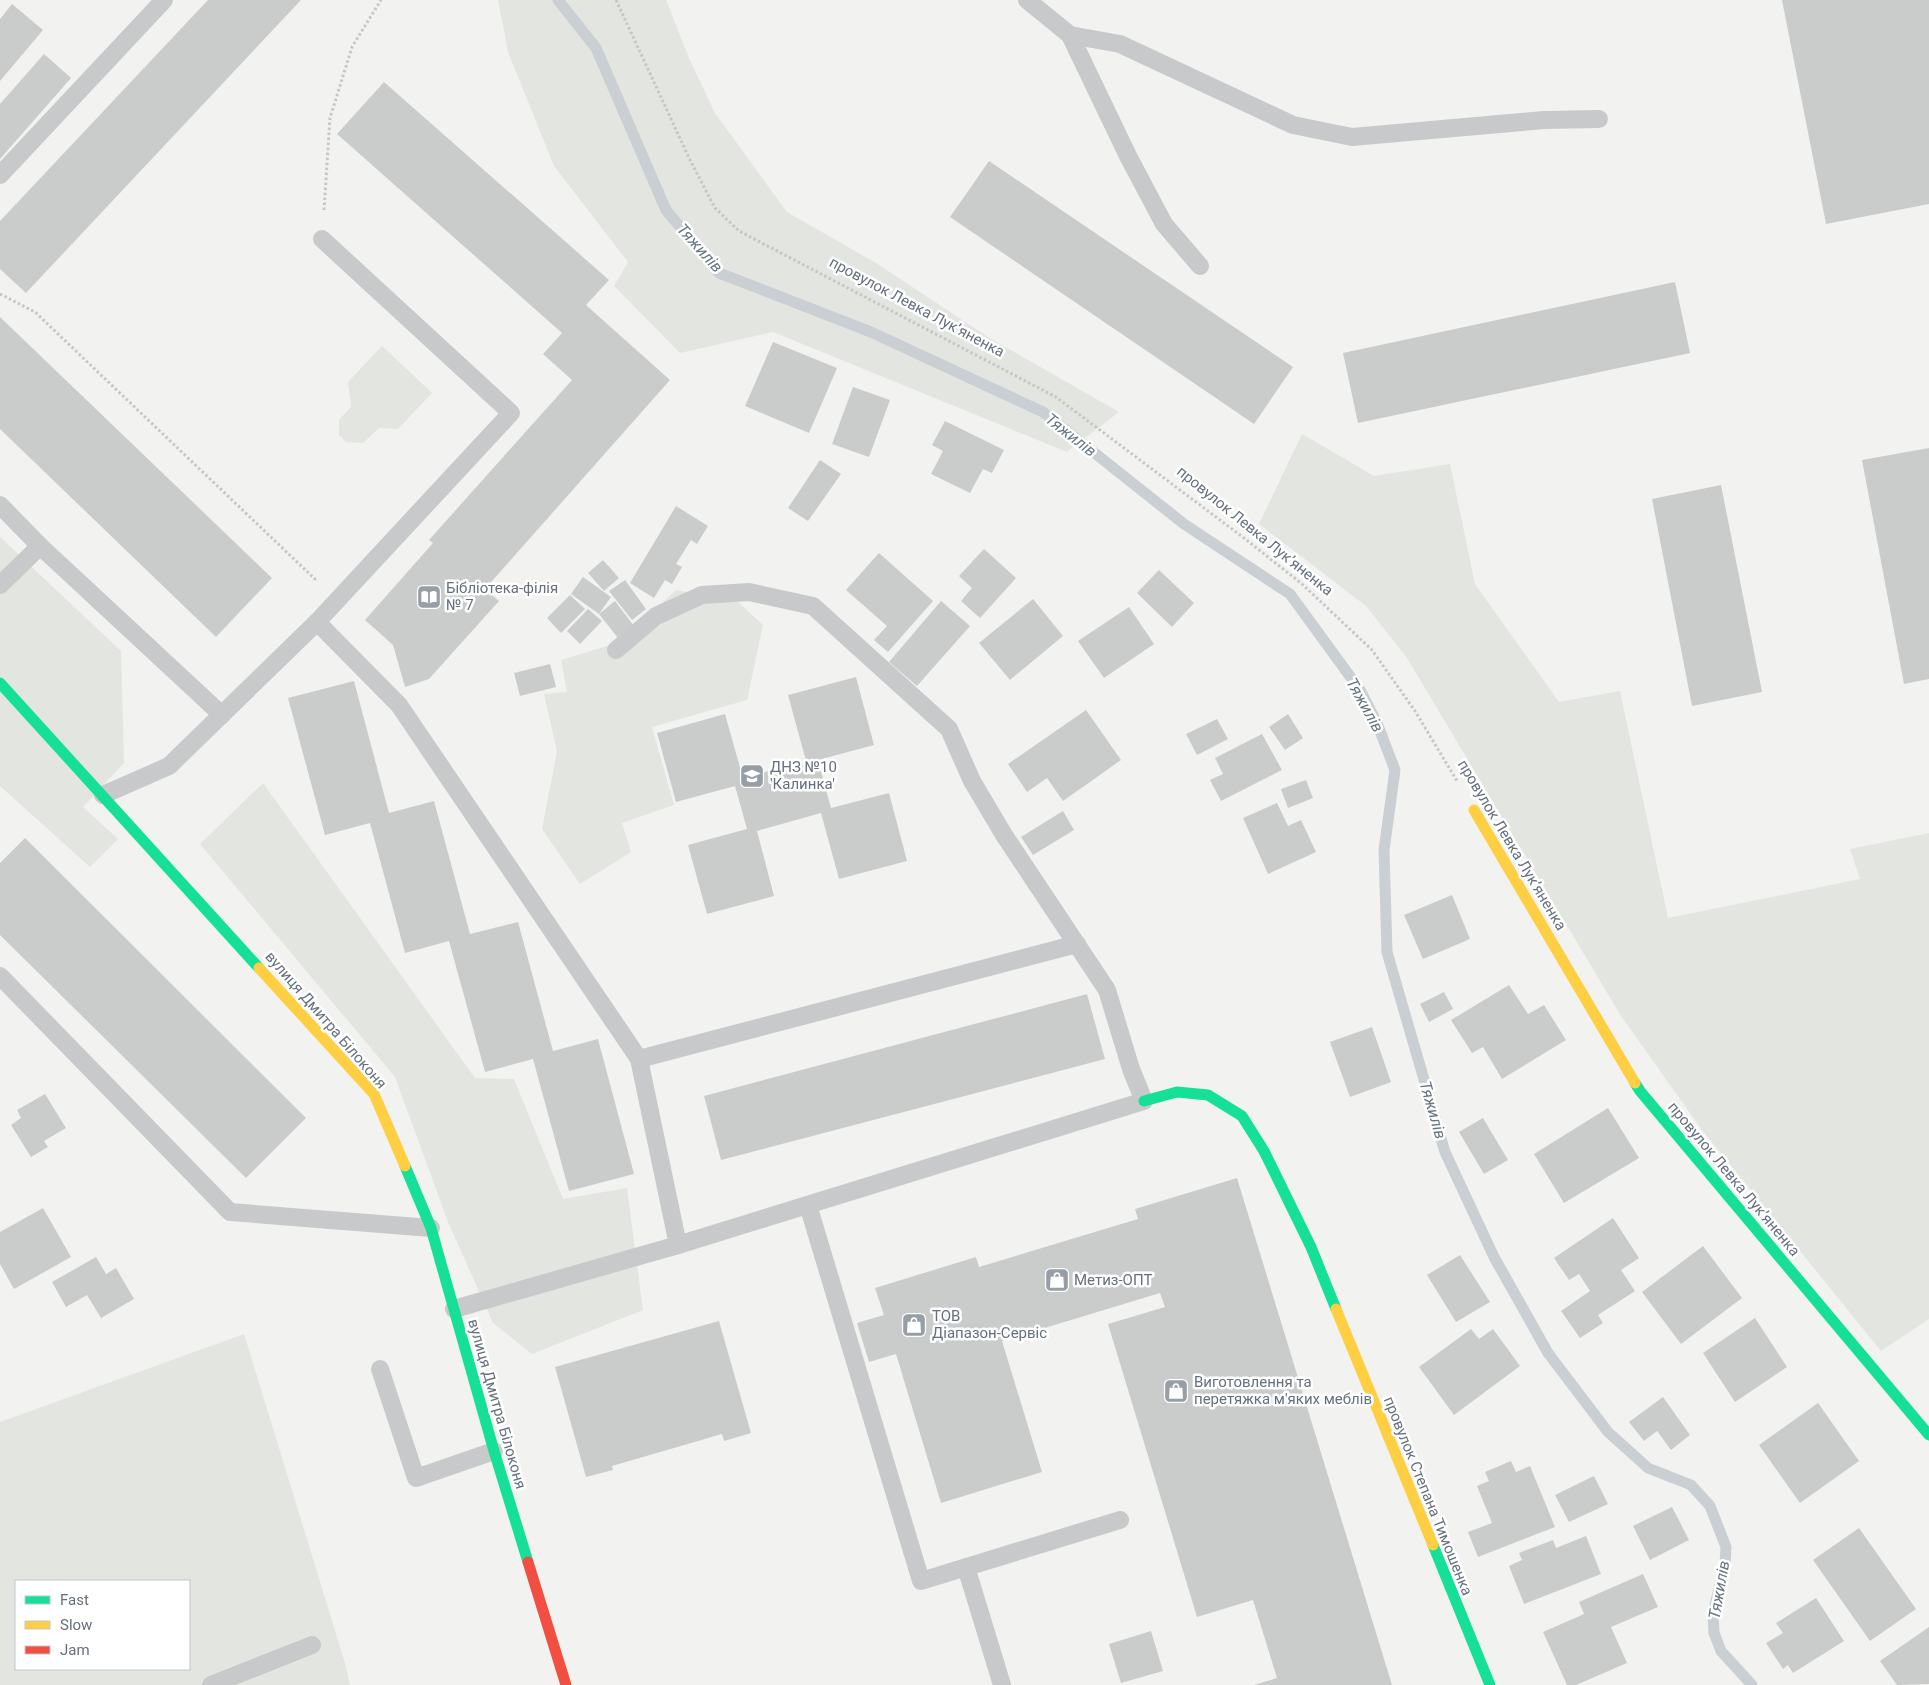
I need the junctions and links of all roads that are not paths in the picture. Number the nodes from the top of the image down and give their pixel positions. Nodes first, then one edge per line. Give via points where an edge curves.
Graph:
1 (164, 0) edge
2 (1027, 0) edge
3 (1070, 35) junction
4 (1599, 119) dead end
5 (0, 175) edge
6 (322, 239) road end
7 (1200, 266) dead end
8 (0, 505) edge
9 (40, 546) junction
10 (0, 585) edge
11 (317, 622) junction
12 (616, 650) dead end
13 (0, 683) edge
14 (222, 716) junction
15 (103, 795) junction
16 (1474, 810) road end
17 (1077, 944) junction
18 (0, 976) edge
19 (639, 1059) junction
20 (1144, 1101) junction
21 (808, 1205) junction
22 (431, 1228) junction
23 (678, 1245) junction
24 (454, 1309) junction
25 (380, 1369) dead end
26 (1929, 1435) edge
27 (494, 1451) junction
28 (1120, 1520) dead end
29 (966, 1567) junction
30 (312, 1645) dead end
31 (211, 1685) edge
32 (566, 1685) edge
33 (1002, 1685) edge
34 (1490, 1685) edge

1 - 5 lane
2 - 3 lane
3 - 4 lane via 1120,44 1293,125 1352,137 1544,120
3 - 7 lane via 1164,224
6 - 11 lane via 511,413
8 - 9 lane
9 - 10 lane
9 - 14 lane
11 - 14 lane
11 - 19 lane via 399,704
12 - 17 lane via 656,616 702,595 749,592 813,606 949,729 972,781 1004,835
13 - 15 street, вулиця Дмитра Білоконя
14 - 15 lane via 169,766
15 - 22 street, вулиця Дмитра Білоконя via 374,1094
16 - 26 street, провулок Левка Лукʼяненка via 1640,1091
17 - 19 lane
17 - 20 lane via 1107,990
18 - 22 lane via 230,1212
19 - 23 lane
20 - 21 lane
20 - 34 street, провулок Степана Тимошенка via 1177,1092 1208,1095 1242,1116 1264,1151 1310,1247
21 - 23 lane
21 - 29 lane via 921,1581
22 - 24 street, вулиця Дмитра Білоконя
23 - 24 lane
24 - 27 street, вулиця Дмитра Білоконя
25 - 27 lane via 416,1478
27 - 32 street, вулиця Дмитра Білоконя
28 - 29 lane
29 - 33 lane
30 - 31 lane

